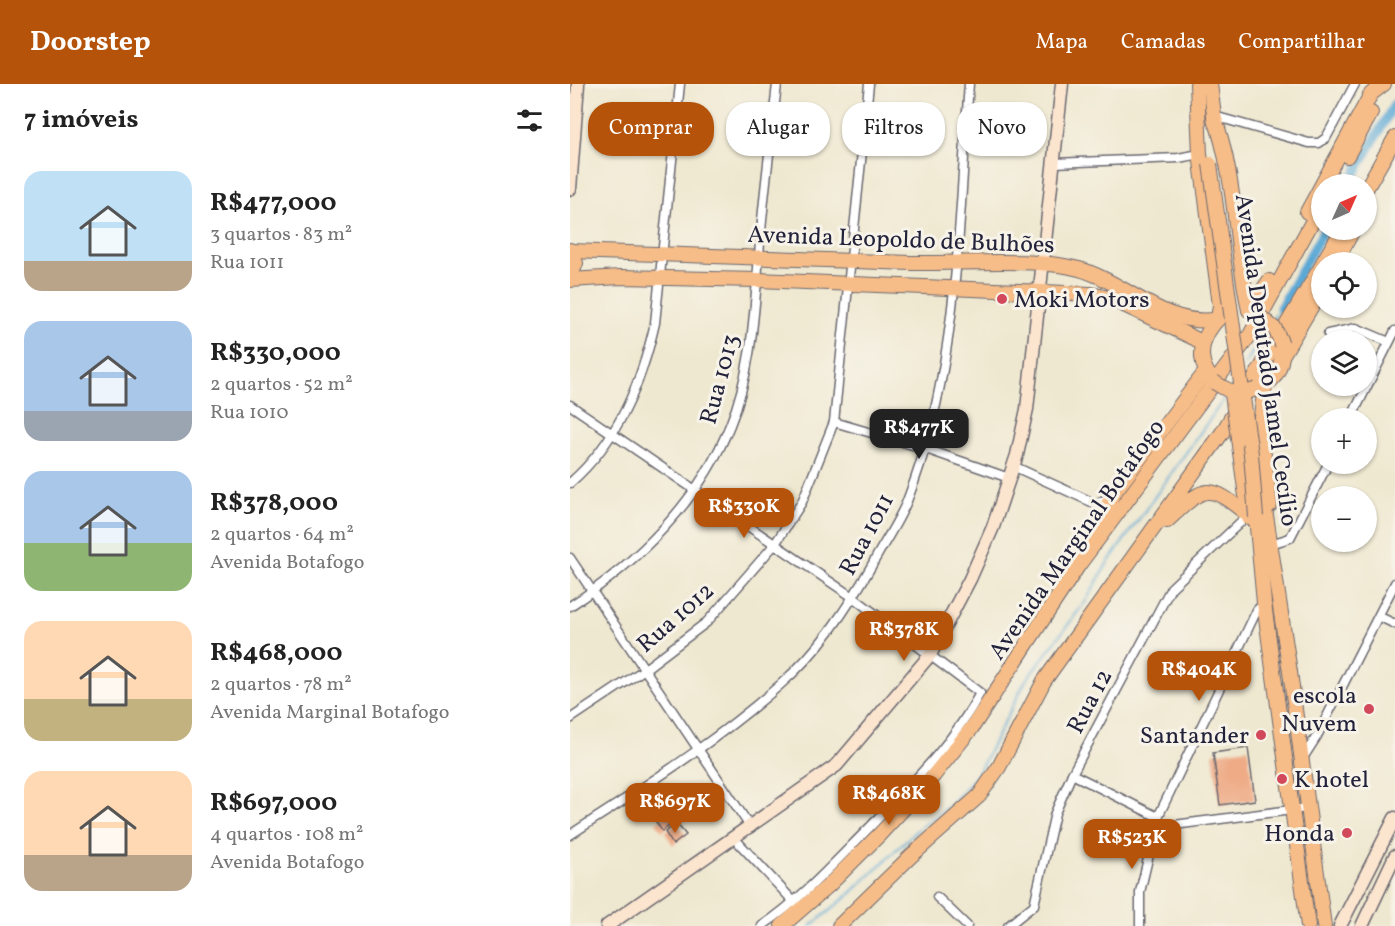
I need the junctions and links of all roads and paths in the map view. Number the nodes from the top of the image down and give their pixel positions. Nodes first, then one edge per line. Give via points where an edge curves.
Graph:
1 (578, 84) edge
2 (680, 84) edge
3 (777, 84) edge
4 (869, 84) edge
5 (969, 84) edge
6 (1062, 84) edge
7 (1197, 84) edge
8 (1210, 84) edge
9 (1354, 84) edge
10 (1385, 84) edge
11 (1214, 116) junction
12 (1395, 138) edge
13 (1209, 159) junction
14 (1054, 163) junction
15 (1337, 174) edge
16 (1376, 174) edge
17 (570, 189) edge
18 (1311, 224) edge
19 (570, 251) edge
20 (662, 254) junction
21 (758, 258) junction
22 (852, 261) junction
23 (955, 264) junction
24 (1043, 264) junction
25 (1241, 276) junction
26 (1271, 277) junction
27 (659, 278) junction
28 (570, 279) edge
29 (758, 280) junction
30 (848, 283) junction
31 (1311, 283) edge
32 (954, 287) junction
33 (1041, 290) junction
34 (1311, 309) edge
35 (1253, 312) junction
36 (1218, 319) junction
37 (1347, 330) edge
38 (1363, 330) edge
39 (1377, 334) edge
40 (1393, 338) edge
41 (1202, 344) junction
42 (1282, 350) junction
43 (1210, 377) junction
44 (1261, 388) junction
45 (1232, 393) junction
46 (570, 405) edge
47 (1356, 408) edge
48 (834, 422) junction
49 (613, 434) junction
50 (926, 449) junction
51 (1011, 472) junction
52 (1323, 474) edge
53 (570, 483) edge
54 (695, 490) junction
55 (1113, 494) junction
56 (1252, 516) junction
57 (1148, 539) junction
58 (1277, 542) junction
59 (775, 544) junction
60 (570, 558) edge
61 (1078, 566) junction
62 (1274, 566) junction
63 (1395, 583) edge
64 (591, 592) junction
65 (854, 598) junction
66 (1264, 603) junction
67 (570, 606) edge
68 (1380, 617) junction
69 (1395, 624) edge
70 (930, 655) junction
71 (645, 669) junction
72 (570, 719) edge
73 (698, 751) junction
74 (1301, 761) junction
75 (1072, 774) junction
76 (1307, 808) junction
77 (1292, 810) junction
78 (1395, 818) edge
79 (1157, 821) junction
80 (751, 828) junction
81 (570, 835) edge
82 (735, 838) junction
83 (1395, 856) edge
84 (938, 897) dead end
85 (795, 903) junction
86 (607, 926) edge
87 (762, 926) edge
88 (782, 926) edge
89 (839, 926) edge
90 (967, 926) edge
91 (1008, 926) edge
92 (1140, 926) edge
93 (1308, 926) edge
94 (1324, 926) edge
95 (1340, 926) edge
96 (1362, 926) edge

1 - 17 street
2 - 20 street
3 - 21 street, Rua 1013
4 - 22 street, Rua 1012
5 - 23 street, Rua 1011
6 - 14 street
7 - 13 main road, Avenida Deputado Jamel Cecílio
8 - 11 main road, Avenida Deputado Jamel Cecílio
9 - 11 street via 1326,138 1318,143
10 - 15 main road
10 - 26 main road via 1371,94
11 - 13 main road, Avenida Deputado Jamel Cecílio
11 - 25 main road via 1224,142
12 - 16 main road
13 - 14 street
13 - 36 main road
13 - 56 main road, Avenida Deputado Jamel Cecílio, bridge via 1251,454
13 - 62 main road, Avenida Deputado Jamel Cecílio
14 - 24 street
18 - 61 main road, Avenida Marginal Botafogo via 1250,335
19 - 20 main road, Avenida Leopoldo de Bulhões
19 - 28 main road via 576,263
20 - 21 main road, Avenida Leopoldo de Bulhões
20 - 27 street
21 - 22 main road, Avenida Leopoldo de Bulhões
21 - 29 street, Rua 1013
22 - 23 main road, Avenida Leopoldo de Bulhões
22 - 30 street, Rua 1012
23 - 24 main road, Avenida Leopoldo de Bulhões
23 - 32 street, Rua 1011
24 - 33 street
24 - 36 main road, Avenida Leopoldo de Bulhões via 1080,269 1189,320
25 - 26 main road via 1262,280
25 - 35 main road
26 - 35 main road
27 - 28 main road, Avenida Leopoldo de Bulhões
27 - 29 main road, Avenida Leopoldo de Bulhões
27 - 49 street via 647,358
29 - 30 main road, Avenida Leopoldo de Bulhões
29 - 54 street, Rua 1013 via 751,350 730,425
30 - 32 main road, Avenida Leopoldo de Bulhões
30 - 48 street, Rua 1012
31 - 57 main road via 1222,433
32 - 33 main road, Avenida Leopoldo de Bulhões
32 - 50 street, Rua 1011 via 944,364
33 - 41 main road, Avenida Leopoldo de Bulhões via 1109,298
33 - 51 street via 1027,409
34 - 42 main road via 1293,342
35 - 36 main road via 1234,310
35 - 42 main road, bridge via 1275,329
36 - 41 main road
37 - 38 street
39 - 40 street
40 - 47 street
41 - 43 main road
42 - 44 main road via 1277,373
43 - 45 main road, bridge
43 - 55 main road
44 - 45 main road, bridge via 1240,395
44 - 58 main road via 1260,423
45 - 56 main road, bridge
46 - 49 street
48 - 50 street
48 - 59 street, Rua 1012 via 802,502
49 - 53 street
49 - 54 street
50 - 51 street
50 - 65 street, Rua 1011 via 906,504
51 - 55 street via 1096,504
51 - 70 street via 970,579
52 - 58 street via 1290,538
54 - 59 street
54 - 64 street, Rua 1013 via 648,545
55 - 61 main road
56 - 57 main road via 1225,496 1206,491 1193,497
56 - 66 main road, Avenida Deputado Jamel Cecílio
56 - 75 street, Rua 12 via 1171,588
57 - 89 main road via 1044,681 999,767 979,796
58 - 62 main road
59 - 65 street
59 - 71 street, Rua 1012 via 707,622
60 - 64 street
61 - 88 main road, Avenida Marginal Botafogo via 971,729 930,780 828,886
62 - 74 main road, Avenida Deputado Jamel Cecílio
63 - 68 street
64 - 67 street, Rua 1013
64 - 71 street
65 - 70 street
65 - 73 street, Rua 1011 via 822,642 782,684
66 - 77 main road, Avenida Deputado Jamel Cecílio
66 - 79 street via 1257,610
68 - 69 street
68 - 74 street
70 - 80 street via 837,765
70 - 85 street via 980,693 972,708 932,762
71 - 72 street, Rua 1012
71 - 73 street
73 - 80 street
73 - 81 street, Rua 1011
74 - 76 main road, Avenida Deputado Jamel Cecílio
75 - 79 street
75 - 91 street, Rua 12 via 1055,813 1034,904
76 - 77 street
76 - 94 main road, Avenida Deputado Jamel Cecílio
77 - 79 street via 1174,825
77 - 93 main road, Avenida Deputado Jamel Cecílio
78 - 95 street
79 - 92 street via 1140,892
80 - 82 street
82 - 85 street
82 - 86 street
83 - 96 street
84 - 90 street
85 - 87 street

